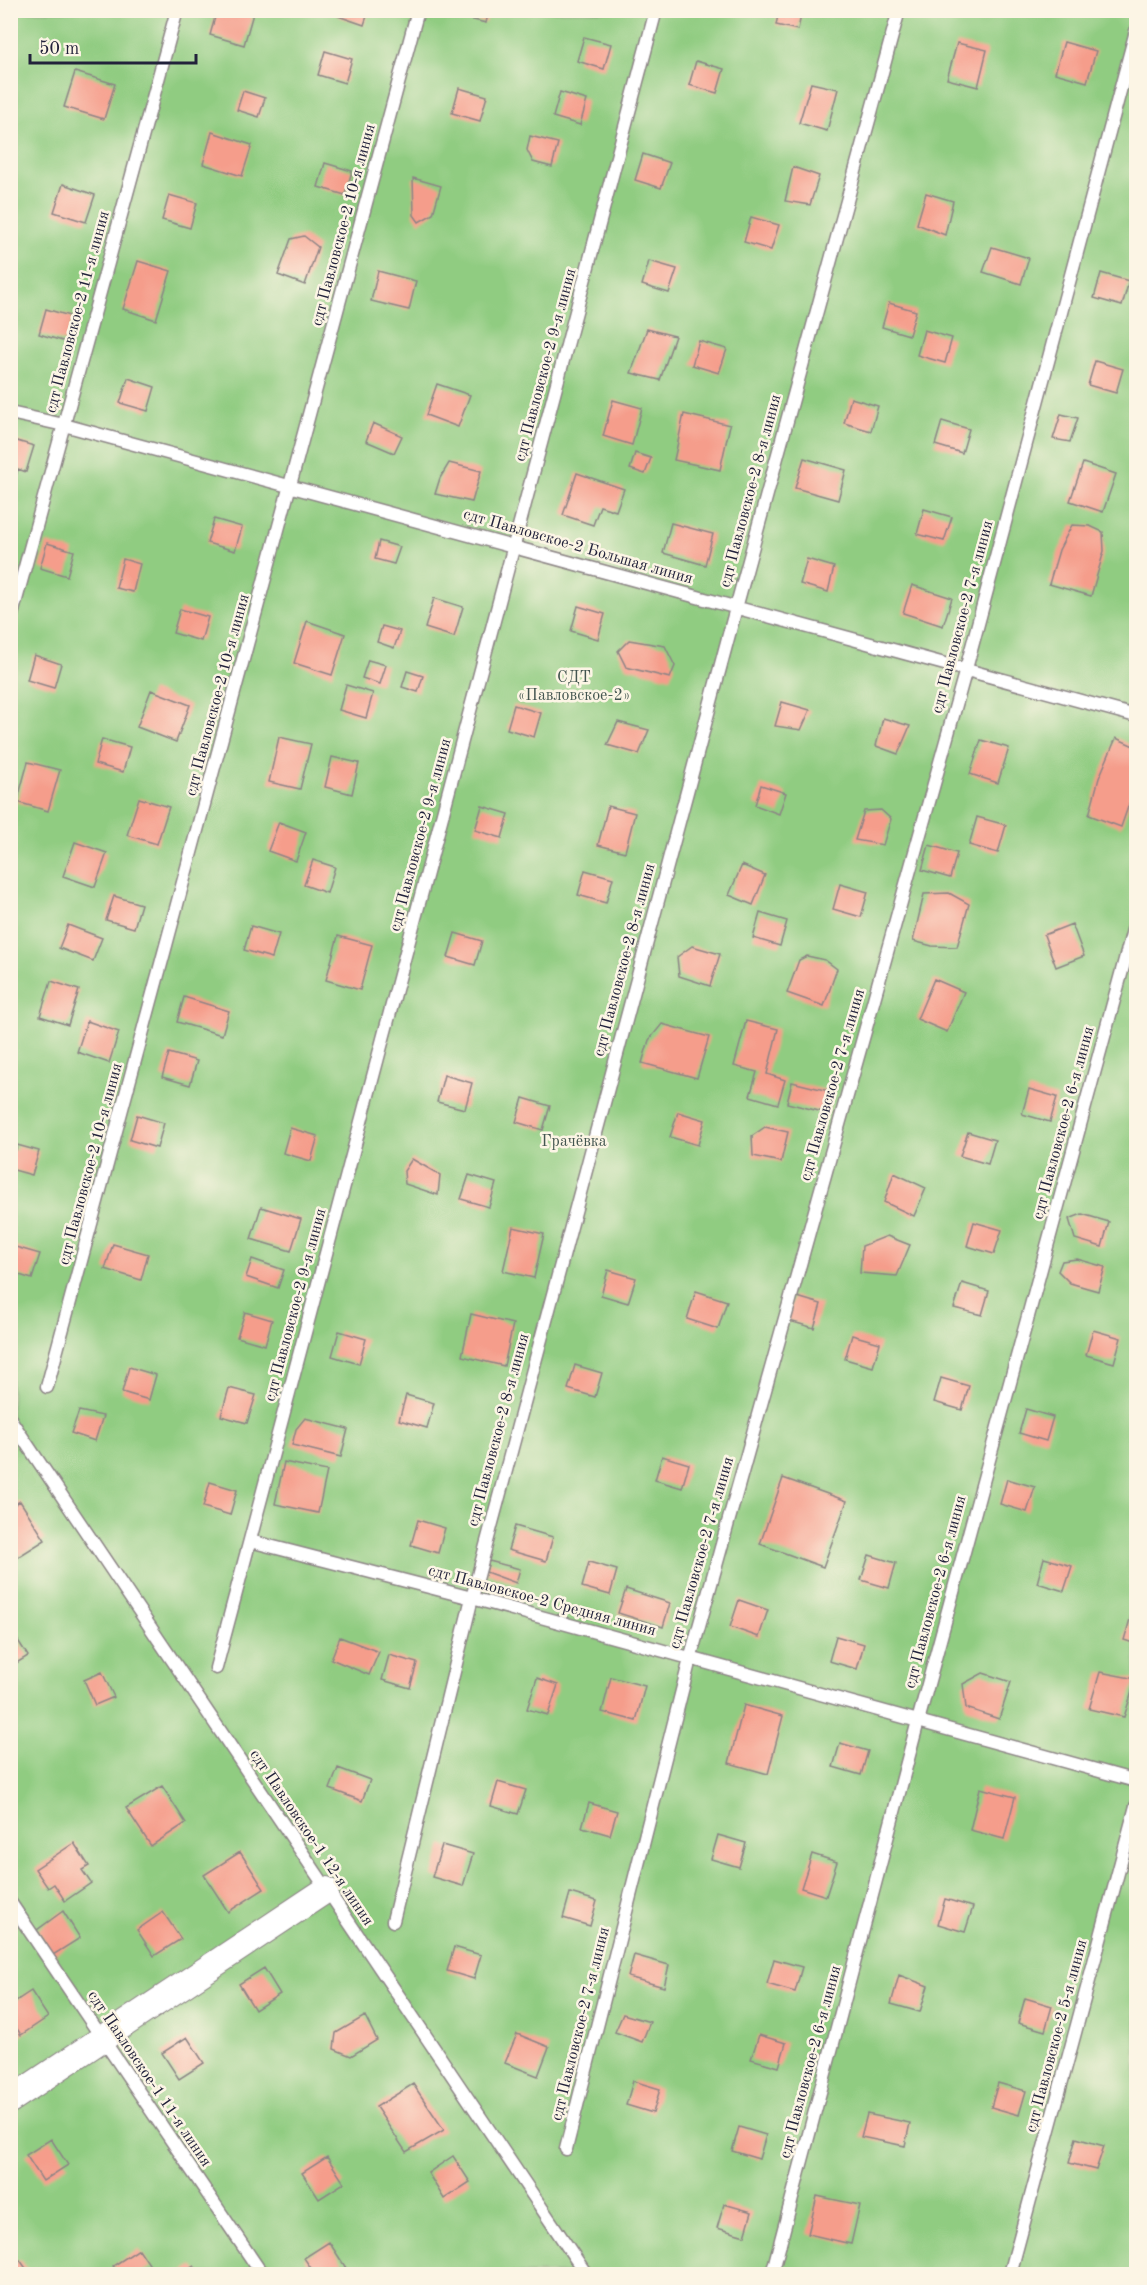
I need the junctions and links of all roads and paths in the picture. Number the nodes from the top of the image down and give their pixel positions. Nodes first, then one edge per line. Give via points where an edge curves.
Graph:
1 (177, 10) edge
2 (418, 10) edge
3 (656, 10) edge
4 (899, 10) edge
5 (1137, 31) edge
6 (10, 413) edge
7 (64, 425) junction
8 (291, 486) junction
9 (515, 546) junction
10 (736, 608) junction
11 (10, 622) edge
12 (966, 669) junction
13 (1137, 716) edge
14 (1137, 919) edge
15 (47, 1387) dead end
16 (10, 1419) edge
17 (250, 1540) junction
18 (472, 1598) junction
19 (690, 1659) junction
20 (216, 1668) dead end
21 (918, 1721) junction
22 (1137, 1780) edge
23 (1137, 1806) edge
24 (326, 1890) junction
25 (10, 1902) edge
26 (393, 1922) dead end
27 (101, 2038) junction
28 (10, 2100) edge
29 (566, 2149) dead end
30 (262, 2274) edge
31 (586, 2274) edge
32 (772, 2274) edge
33 (1010, 2274) edge

1 - 7 lane, сдт Павловское-2 11-я линия
2 - 8 lane, сдт Павловское-2 10-я линия
3 - 9 lane, сдт Павловское-2 9-я линия
4 - 10 lane, сдт Павловское-2 8-я линия
5 - 12 lane, сдт Павловское-2 7-я линия
6 - 7 lane, сдт Павловское-2 Большая линия
7 - 8 lane, сдт Павловское-2 Большая линия
7 - 11 lane, сдт Павловское-2 11-я линия
8 - 9 lane, сдт Павловское-2 Большая линия
8 - 15 lane, сдт Павловское-2 10-я линия
9 - 10 lane, сдт Павловское-2 Большая линия
9 - 17 lane, сдт Павловское-2 9-я линия
10 - 12 lane, сдт Павловское-2 Большая линия
10 - 18 lane, сдт Павловское-2 8-я линия
12 - 13 lane, сдт Павловское-2 Большая линия
12 - 19 lane, сдт Павловское-2 7-я линия
14 - 21 lane, сдт Павловское-2 6-я линия
16 - 24 lane, сдт Павловское-1 12-я линия
17 - 18 lane, сдт Павловское-2 Средняя линия
17 - 20 lane, сдт Павловское-2 9-я линия
18 - 19 lane, сдт Павловское-2 Средняя линия
18 - 26 lane, сдт Павловское-2 8-я линия
19 - 21 lane, сдт Павловское-2 Средняя линия
19 - 29 lane, сдт Павловское-2 7-я линия
21 - 22 lane, сдт Павловское-2 Средняя линия
21 - 32 lane, сдт Павловское-2 6-я линия
23 - 33 lane, сдт Павловское-2 5-я линия
24 - 27 street
24 - 31 lane, сдт Павловское-1 12-я линия
25 - 27 lane, сдт Павловское-1 11-я линия
27 - 28 street
27 - 30 lane, сдт Павловское-1 11-я линия

